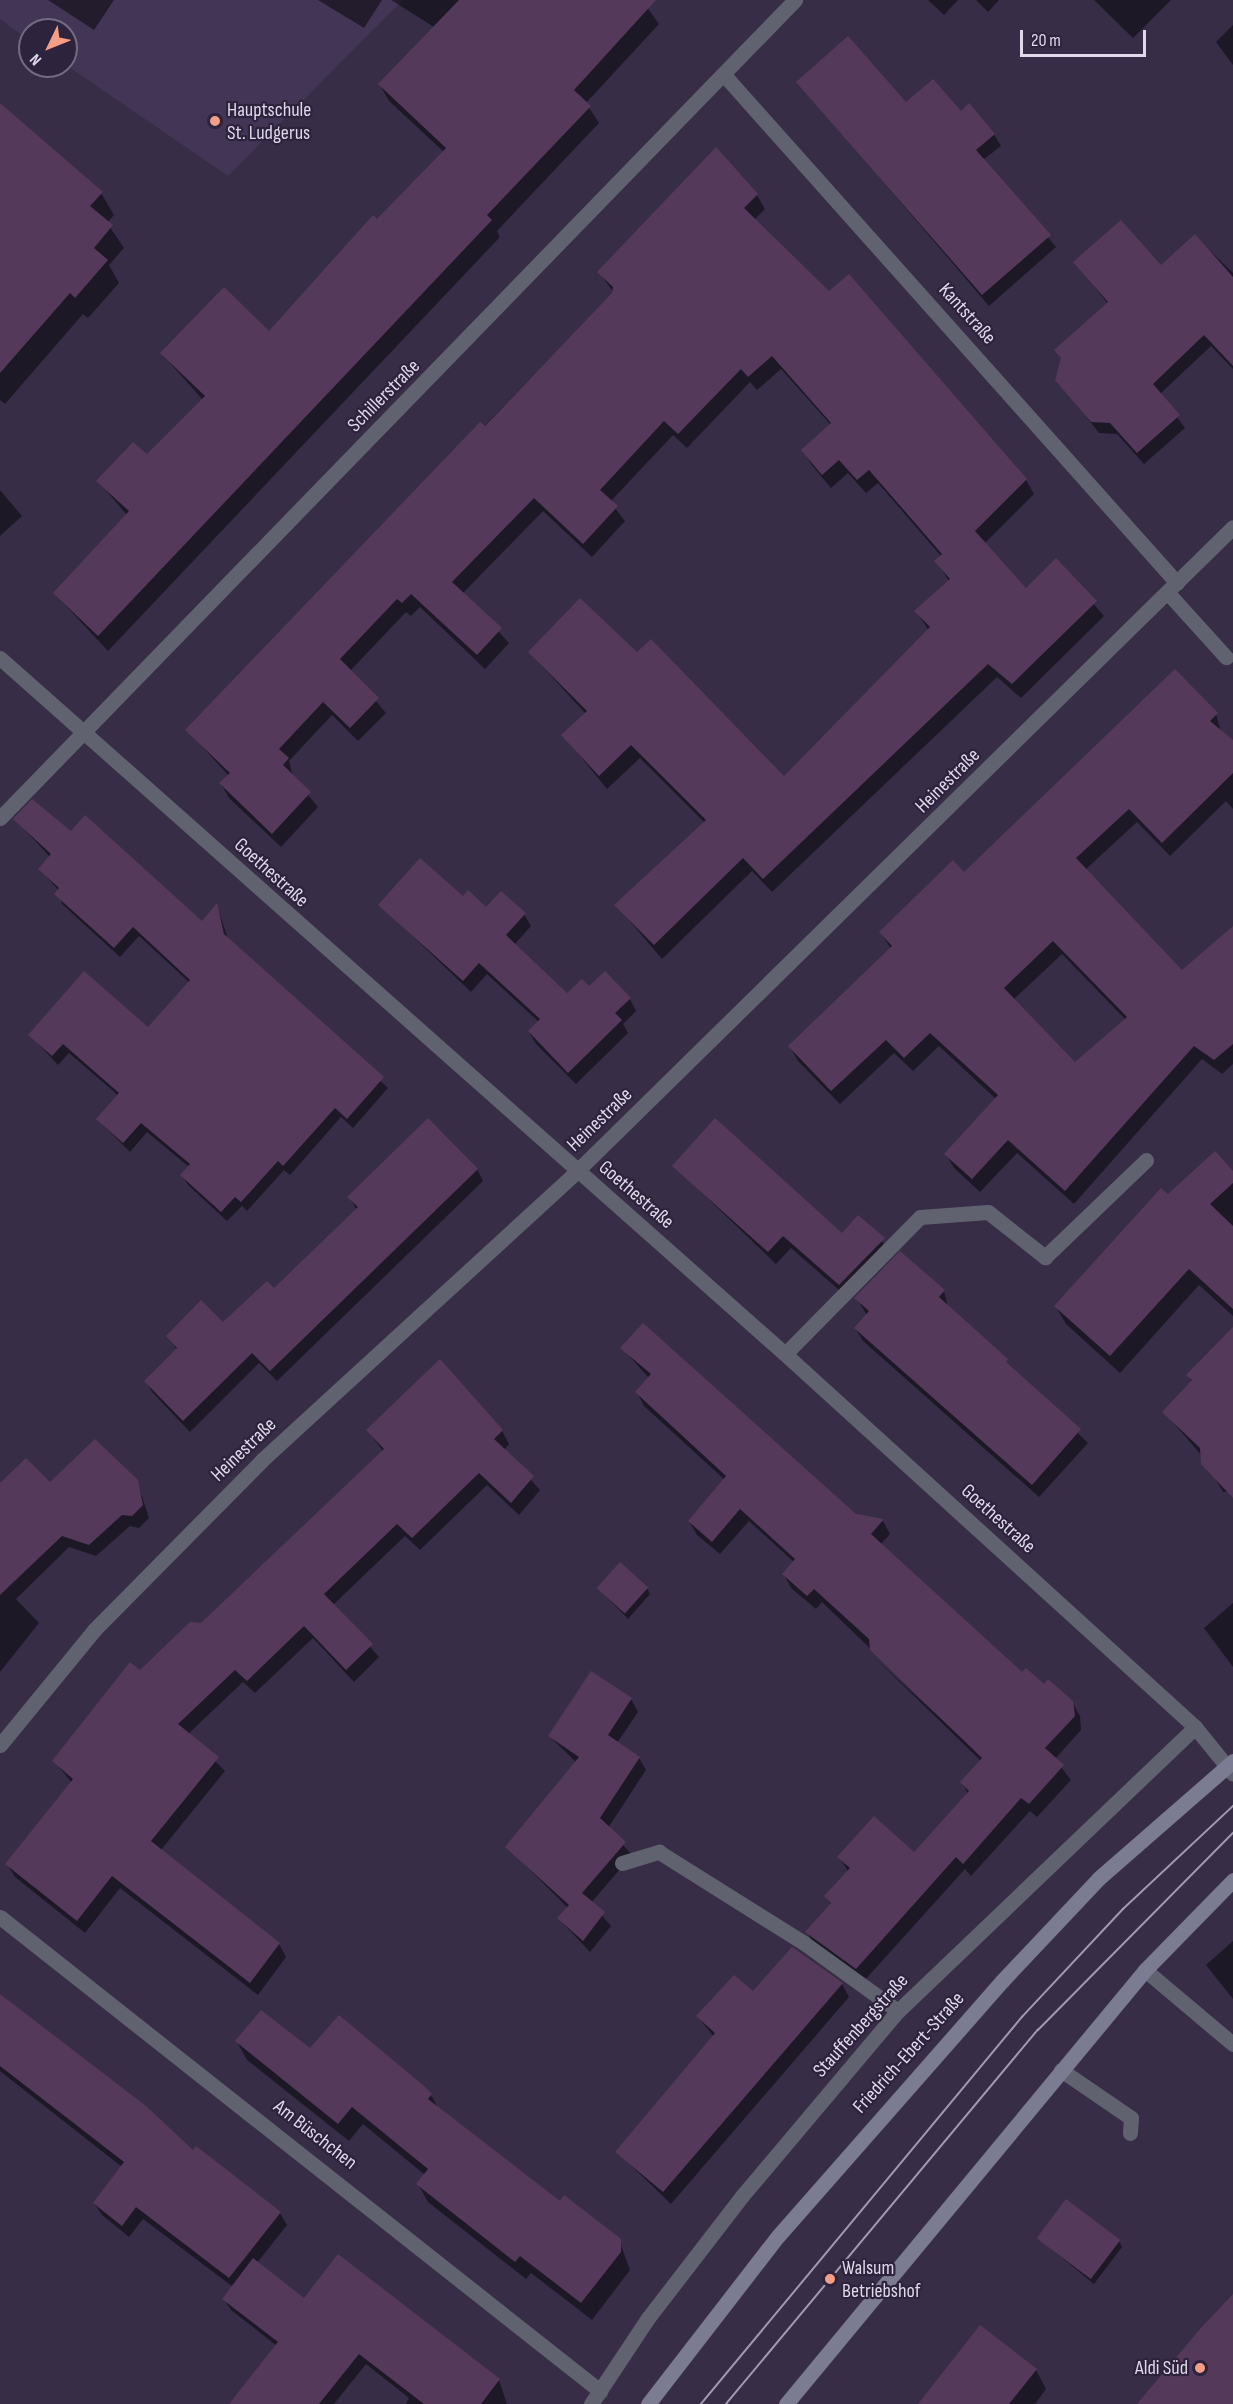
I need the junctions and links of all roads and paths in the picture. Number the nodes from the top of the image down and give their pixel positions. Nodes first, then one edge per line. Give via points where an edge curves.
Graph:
1 (795, 0) edge
2 (725, 76) junction
3 (1233, 527) edge
4 (1172, 587) junction
5 (1226, 657) dead end
6 (0, 658) edge
7 (82, 733) junction
8 (0, 818) edge
9 (1146, 1160) dead end
10 (577, 1171) junction
11 (785, 1354) junction
12 (1195, 1727) junction
13 (0, 1745) edge
14 (1231, 1766) edge
15 (622, 1863) dead end
16 (1233, 1880) edge
17 (0, 1917) edge
18 (1145, 1970) junction
19 (898, 2011) junction
20 (1233, 2044) edge
21 (1061, 2070) junction
22 (1130, 2133) dead end
23 (596, 2397) edge
24 (648, 2404) edge
25 (786, 2404) edge

1 - 2 street, Schillerstraße
2 - 4 street, Kantstraße
2 - 7 street, Schillerstraße
3 - 4 street, Heinestraße
4 - 5 street, Kantstraße
4 - 10 street, Heinestraße
6 - 7 street, Goethestraße
7 - 8 street, Schillerstraße
7 - 10 street, Goethestraße
9 - 11 street via 1045,1257 988,1212 920,1217
10 - 11 street, Goethestraße
10 - 13 street, Heinestraße via 262,1460 94,1630
11 - 12 street, Goethestraße
12 - 14 street, Goethestraße
12 - 19 street, Stauffenbergstraße
14 - 24 main road, Friedrich-Ebert-Straße via 1100,1878 874,2122 758,2260
15 - 19 street via 659,1852 804,1943
16 - 18 main road
17 - 23 street, Am Büschchen
18 - 20 street
18 - 21 main road
19 - 23 street, Stauffenbergstraße via 742,2196 648,2318
21 - 22 street via 1131,2118
21 - 25 main road

